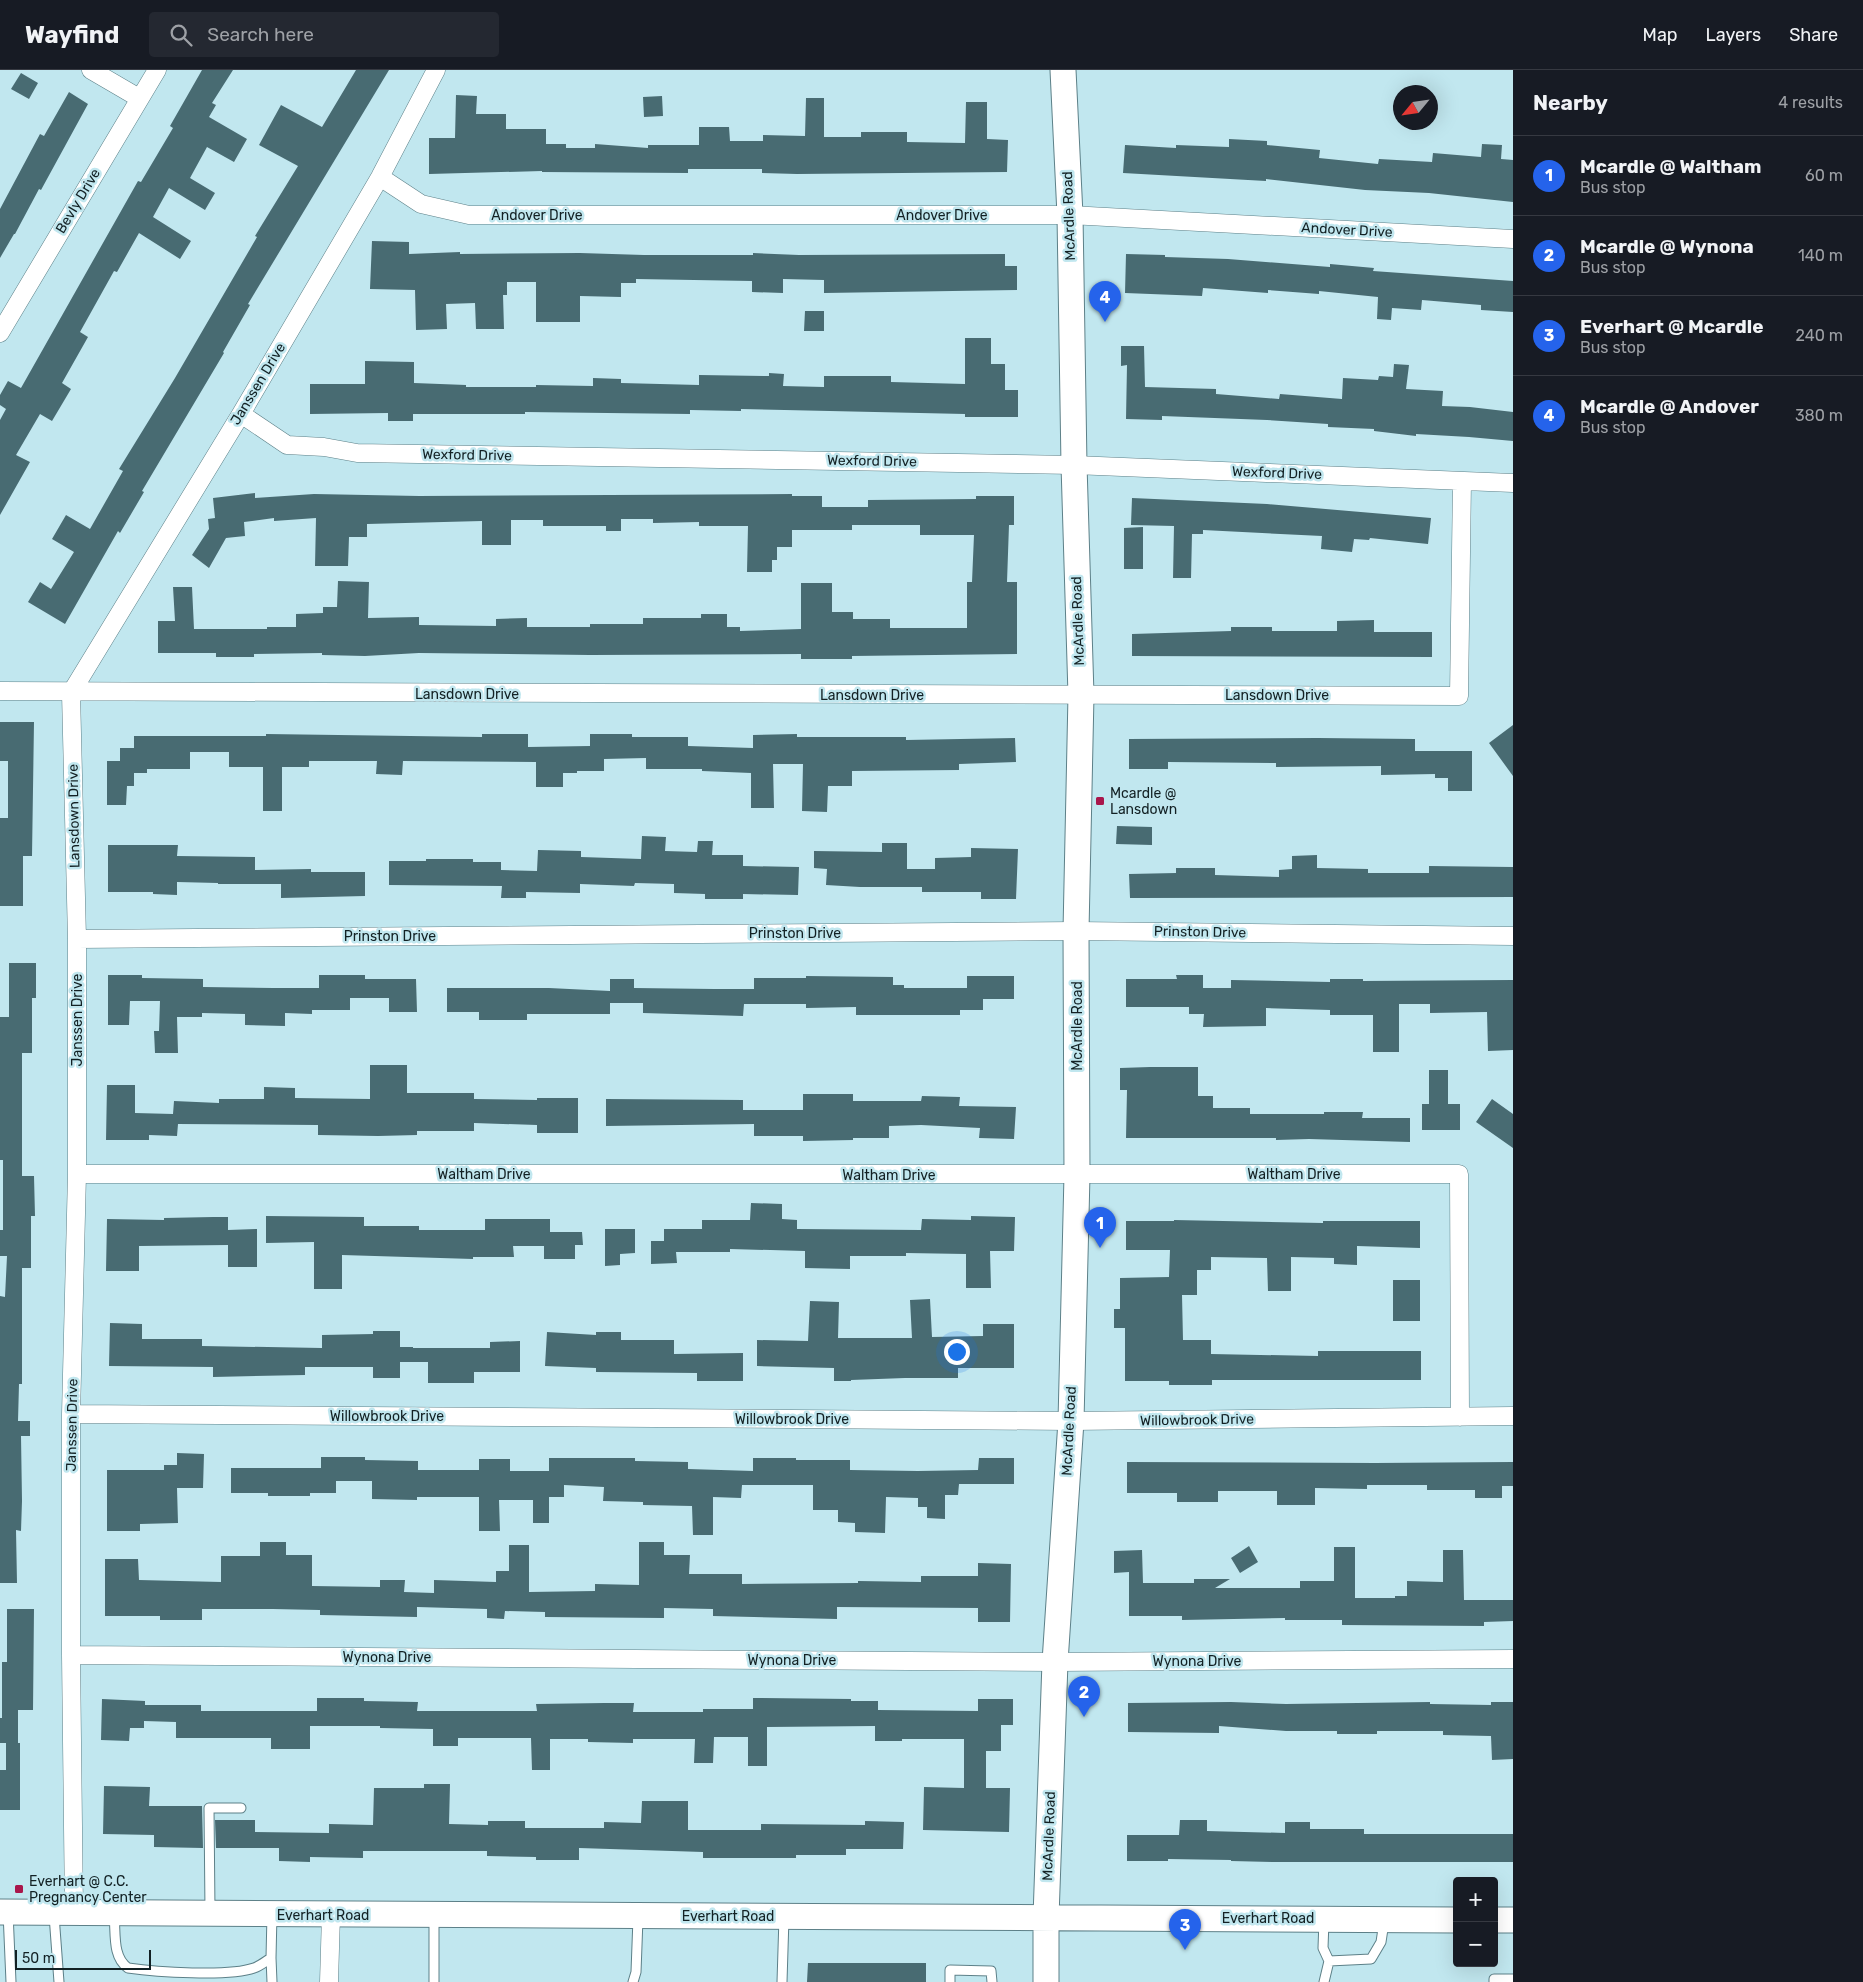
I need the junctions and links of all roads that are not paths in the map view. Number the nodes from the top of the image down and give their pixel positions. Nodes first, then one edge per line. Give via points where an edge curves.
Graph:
1 (91, 70) edge
2 (157, 70) edge
3 (436, 70) edge
4 (1063, 70) edge
5 (139, 98) junction
6 (380, 177) junction
7 (1070, 215) junction
8 (1513, 239) edge
9 (0, 333) edge
10 (240, 414) junction
11 (1074, 465) junction
12 (1462, 481) junction
13 (1513, 483) edge
14 (0, 691) edge
15 (71, 693) junction
16 (1081, 695) junction
17 (1076, 931) junction
18 (1513, 936) edge
19 (76, 939) junction
20 (78, 1174) junction
21 (1077, 1175) junction
22 (71, 1414) junction
23 (1513, 1416) edge
24 (1460, 1417) junction
25 (1071, 1421) junction
26 (71, 1655) junction
27 (1513, 1659) edge
28 (1055, 1662) junction
29 (241, 1808) dead end
30 (4, 1912) edge
31 (64, 1912) junction
32 (114, 1912) junction
33 (210, 1914) junction
34 (272, 1914) junction
35 (331, 1915) junction
36 (434, 1915) junction
37 (638, 1916) junction
38 (784, 1916) junction
39 (1046, 1917) junction
40 (1324, 1919) junction
41 (1385, 1919) junction
42 (1453, 1920) edge
43 (1498, 1920) edge
44 (1513, 1920) edge
45 (271, 1958) junction
46 (1329, 1961) junction
47 (1513, 1979) edge
48 (11, 1982) edge
49 (59, 1982) edge
50 (272, 1982) edge
51 (330, 1982) edge
52 (434, 1982) edge
53 (633, 1982) edge
54 (782, 1982) edge
55 (950, 1982) edge
56 (992, 1982) edge
57 (1046, 1982) edge
58 (1324, 1982) edge
59 (1494, 1982) edge

1 - 5 street
2 - 5 street, Bevly Drive
3 - 6 street, Janssen Drive
4 - 7 main road, McArdle Road
5 - 9 street, Bevly Drive
6 - 7 street, Andover Drive via 421,204 469,215
6 - 10 street, Janssen Drive
7 - 8 street, Andover Drive
7 - 11 main road, McArdle Road
10 - 11 street, Wexford Drive via 287,445 357,453
10 - 15 street, Janssen Drive
11 - 12 street, Wexford Drive
11 - 16 main road, McArdle Road
12 - 13 street, Wexford Drive
12 - 16 street, Lansdown Drive via 1459,696
14 - 15 street, Lansdown Drive
15 - 16 street, Lansdown Drive
15 - 19 street, Lansdown Drive
16 - 17 main road, McArdle Road
17 - 18 street, Prinston Drive
17 - 19 street, Prinston Drive
17 - 21 main road, McArdle Road
19 - 20 street, Janssen Drive
20 - 21 street, Waltham Drive
20 - 22 street, Janssen Drive
21 - 24 street, Waltham Drive via 1459,1174
21 - 25 main road, McArdle Road
22 - 25 street, Willowbrook Drive
22 - 26 street, Janssen Drive
23 - 24 street, Willowbrook Drive
24 - 25 street, Willowbrook Drive
25 - 28 main road, McArdle Road
26 - 28 street, Wynona Drive
26 - 31 street, Janssen Drive
27 - 28 street, Wynona Drive
28 - 39 main road, McArdle Road
29 - 33 lane via 210,1808
30 - 31 main road, Everhart Road
30 - 48 lane
31 - 32 main road, Everhart Road
31 - 49 lane
32 - 33 main road, Everhart Road
32 - 45 lane via 118,1956 128,1968 235,1972 256,1967
33 - 34 main road, Everhart Road
34 - 35 main road, Everhart Road
34 - 45 lane
35 - 36 main road, Everhart Road
35 - 51 street
36 - 37 main road, Everhart Road
36 - 52 lane
37 - 38 main road, Everhart Road
37 - 53 lane
38 - 39 main road, Everhart Road
38 - 54 lane
39 - 40 main road, Everhart Road
39 - 57 main road, McArdle Road
40 - 41 main road, Everhart Road
40 - 46 lane via 1323,1948
41 - 42 main road, Everhart Road
41 - 46 lane via 1381,1942 1372,1959
43 - 44 main road
45 - 50 lane
46 - 58 lane
47 - 59 lane via 1494,1979
55 - 56 lane via 950,1970 991,1971

